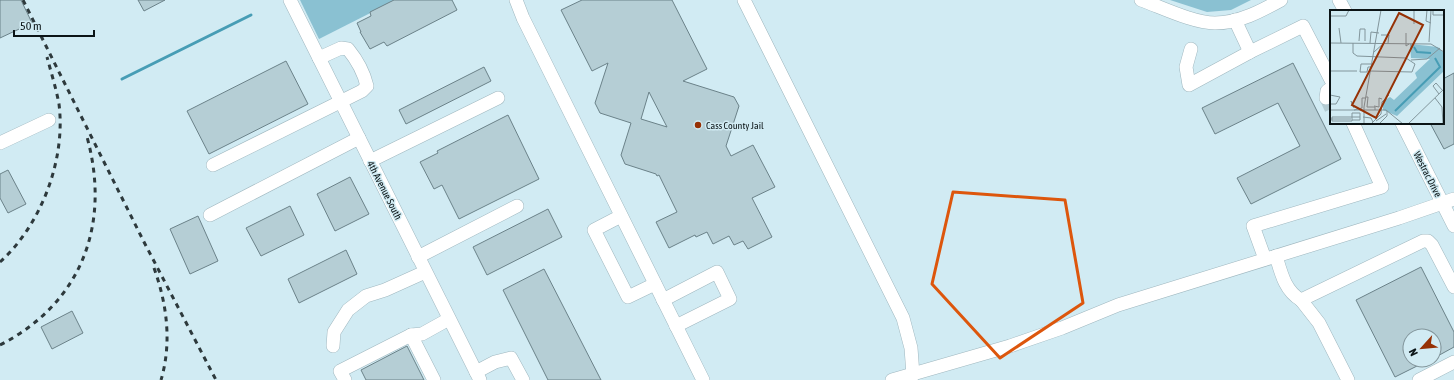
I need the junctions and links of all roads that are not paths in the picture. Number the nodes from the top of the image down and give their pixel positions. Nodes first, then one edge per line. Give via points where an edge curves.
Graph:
1 (290, 0) edge
2 (516, 0) edge
3 (744, 0) edge
4 (1141, 0) edge
5 (1281, 0) edge
6 (1339, 0) edge
7 (1344, 10) edge
8 (1235, 20) junction
9 (1191, 49) dead end
10 (1250, 52) junction
11 (319, 58) junction
12 (1330, 78) edge
13 (498, 98) dead end
14 (340, 101) junction
15 (49, 120) dead end
16 (1352, 124) edge
17 (1403, 124) edge
18 (359, 138) junction
19 (0, 143) edge
20 (370, 161) junction
21 (213, 165) dead end
22 (1448, 201) edge
23 (517, 206) dead end
24 (210, 214) dead end
25 (621, 216) junction
26 (1454, 226) edge
27 (418, 257) junction
28 (1270, 257) junction
29 (425, 272) junction
30 (655, 284) junction
31 (1454, 287) edge
32 (663, 300) junction
33 (1301, 300) junction
34 (449, 320) junction
35 (676, 326) junction
36 (411, 335) junction
37 (333, 346) dead end
38 (1454, 363) edge
39 (913, 375) junction
40 (478, 376) edge
41 (345, 380) edge
42 (434, 380) edge
43 (523, 380) edge
44 (703, 380) edge
45 (892, 380) edge
46 (1348, 380) edge
47 (1419, 380) edge

1 - 11 street, 4th Avenue South
2 - 25 street via 522,18
3 - 39 street via 903,318 911,348
4 - 8 street via 1192,19 1214,23
5 - 8 street
6 - 7 street
8 - 10 street
9 - 10 street via 1186,67 1189,85
10 - 12 street via 1303,26
11 - 14 street, 4th Avenue South
11 - 14 street via 341,48 348,49 365,78 367,86 362,91
13 - 20 street
14 - 18 street, 4th Avenue South
14 - 21 street
15 - 19 street
16 - 28 street via 1382,187 1253,226
17 - 22 street, Westrac Drive
18 - 20 street, 4th Avenue South
18 - 24 street
20 - 27 street, 4th Avenue South
22 - 26 street, Westrac Drive
22 - 28 street
23 - 27 street
25 - 30 street
25 - 30 street via 594,230 628,298
27 - 29 street, 4th Avenue South
28 - 33 street via 1288,289
28 - 39 street via 1118,305 1010,346
29 - 34 street, 4th Avenue South
29 - 37 street via 366,296 348,310 334,332
30 - 32 street
31 - 33 street via 1432,244 1423,240
32 - 35 street
32 - 35 street via 717,272 730,299
33 - 46 street via 1319,323
34 - 36 street via 422,334
34 - 40 street, 4th Avenue South
35 - 44 street
36 - 41 street via 340,370
36 - 42 street
38 - 47 street
39 - 45 street
40 - 43 street via 495,362 511,358

